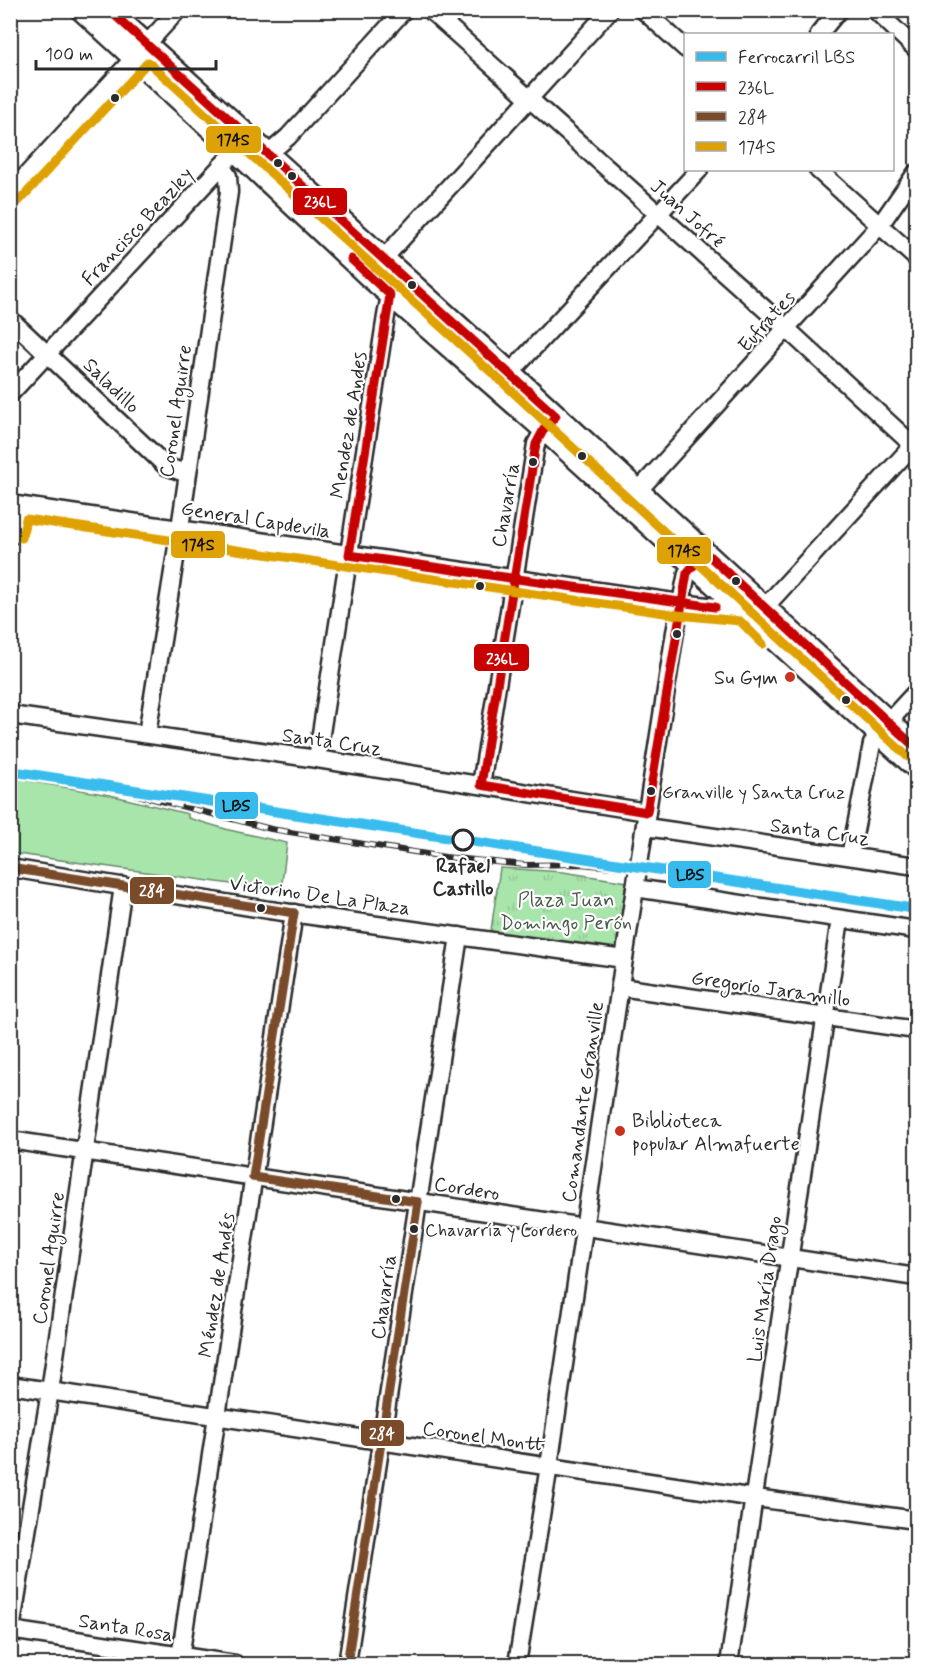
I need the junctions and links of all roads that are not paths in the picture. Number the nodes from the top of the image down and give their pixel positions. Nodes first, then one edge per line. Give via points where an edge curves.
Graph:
1 (82, 10) edge
2 (108, 10) edge
3 (178, 10) edge
4 (404, 10) edge
5 (430, 10) edge
6 (610, 10) edge
7 (643, 10) edge
8 (839, 10) edge
9 (875, 10) edge
10 (820, 33) edge
11 (684, 47) edge
12 (916, 49) edge
13 (141, 52) junction
14 (529, 98) junction
15 (236, 150) junction
16 (267, 155) junction
17 (221, 166) junction
18 (698, 171) edge
19 (819, 171) edge
20 (916, 173) edge
21 (10, 193) edge
22 (657, 214) junction
23 (880, 225) junction
24 (916, 258) edge
25 (375, 267) junction
26 (397, 287) junction
27 (10, 320) edge
28 (787, 329) junction
29 (47, 353) junction
30 (510, 373) junction
31 (10, 394) edge
32 (550, 422) junction
33 (915, 445) edge
34 (187, 474) junction
35 (638, 491) junction
36 (13, 505) edge
37 (180, 528) junction
38 (10, 536) edge
39 (349, 555) junction
40 (699, 558) junction
41 (513, 579) junction
42 (680, 603) junction
43 (755, 609) junction
44 (916, 692) edge
45 (10, 715) edge
46 (884, 727) junction
47 (147, 734) junction
48 (916, 748) edge
49 (317, 759) junction
50 (916, 767) edge
51 (481, 785) junction
52 (646, 819) junction
53 (850, 856) junction
54 (916, 866) edge
55 (10, 868) edge
56 (123, 885) junction
57 (635, 888) junction
58 (294, 913) junction
59 (840, 919) junction
60 (916, 930) edge
61 (459, 936) junction
62 (624, 959) junction
63 (620, 987) junction
64 (827, 1017) junction
65 (916, 1030) edge
66 (10, 1140) edge
67 (84, 1151) junction
68 (253, 1177) junction
69 (418, 1202) junction
70 (585, 1227) junction
71 (789, 1259) junction
72 (916, 1277) edge
73 (10, 1385) edge
74 (50, 1392) junction
75 (217, 1415) junction
76 (382, 1442) junction
77 (549, 1466) junction
78 (756, 1498) junction
79 (916, 1520) edge
80 (11, 1630) edge
81 (10, 1636) edge
82 (180, 1660) edge
83 (235, 1665) edge
84 (347, 1665) edge
85 (517, 1665) edge
86 (729, 1665) edge

1 - 13 main road
2 - 13 main road
3 - 13 street
4 - 16 street
5 - 14 street, Juan Jofré
6 - 14 street
7 - 11 street
8 - 10 street
9 - 12 street
13 - 15 main road
13 - 16 main road
13 - 21 street
14 - 22 street, Juan Jofré
14 - 25 street
15 - 16 street
15 - 17 street, Francisco Beazley
15 - 25 main road
16 - 25 main road
17 - 29 street, Francisco Beazley
17 - 34 street, Coronel Aguirre via 228,176 229,192
18 - 22 street
19 - 23 street
20 - 23 street, Eufrates
22 - 28 street, Juan Jofré
22 - 30 street
23 - 24 street
23 - 28 street, Eufrates
25 - 26 main road
26 - 30 main road
26 - 32 main road
26 - 39 street, Mendez de Andes
27 - 29 street, Saladillo
28 - 33 street, Juan Jofré
28 - 35 street, Eufrates
29 - 31 street, Francisco Beazley
29 - 34 street, Saladillo via 166,466
30 - 32 main road
32 - 35 main road
32 - 40 main road
32 - 41 street, Chavarría via 536,444
33 - 43 street
34 - 37 street, Coronel Aguirre
35 - 40 main road
36 - 37 street, General Capdevila
36 - 38 street
37 - 39 street, General Capdevila
37 - 47 street, Coronel Aguirre
39 - 41 street, General Capdevila
39 - 49 street, Mendez de Andes
40 - 42 street, Comandante Granville via 687,573
40 - 43 main road
41 - 42 street, General Capdevila
41 - 51 street, Chavarría
42 - 43 street, General Capdevila
42 - 52 street, Comandante Granville
43 - 46 main road
44 - 46 street
45 - 47 street, Santa Cruz
46 - 48 main road
46 - 50 main road
46 - 53 street via 868,754
47 - 49 street, Santa Cruz
49 - 51 street, Santa Cruz
51 - 52 street, Santa Cruz
52 - 53 street, Santa Cruz
52 - 57 street, Comandante Granville
53 - 54 street, Santa Cruz
55 - 56 street, Victorino De La Plaza
56 - 58 street, Victorino De La Plaza
56 - 67 street, Coronel Aguirre
57 - 59 street
57 - 62 street, Comandante Granville
58 - 61 street, Victorino De La Plaza
58 - 68 street, Méndez de Andés
59 - 60 street
59 - 64 street, Luis María Drago
61 - 62 street, Victorino De La Plaza
61 - 69 street, Chavarría
62 - 63 street, Comandante Granville
63 - 64 street, Gregorio Jaramillo
63 - 70 street, Comandante Granville
64 - 65 street, Gregorio Jaramillo
64 - 71 street, Luis María Drago
66 - 67 street, Cordero
67 - 68 street, Cordero
67 - 74 street, Coronel Aguirre
68 - 69 street, Cordero
68 - 75 street, Méndez de Andés
69 - 70 street, Cordero
69 - 76 street, Chavarría
70 - 71 street, Cordero
70 - 77 street, Comandante Granville
71 - 72 street, Cordero
71 - 78 street, Luis María Drago
73 - 74 street, Coronel Montt
74 - 75 street, Coronel Montt
74 - 80 street, Coronel Aguirre
75 - 76 street, Coronel Montt
75 - 82 street, Méndez de Andés
76 - 77 street, Coronel Montt
76 - 84 street, Chavarría
77 - 78 street, Coronel Montt
77 - 85 street, Comandante Granville
78 - 79 street, Coronel Montt
78 - 86 street, Luis María Drago
80 - 81 street, Coronel Aguirre
80 - 82 street, Santa Rosa
82 - 83 street, Santa Rosa

